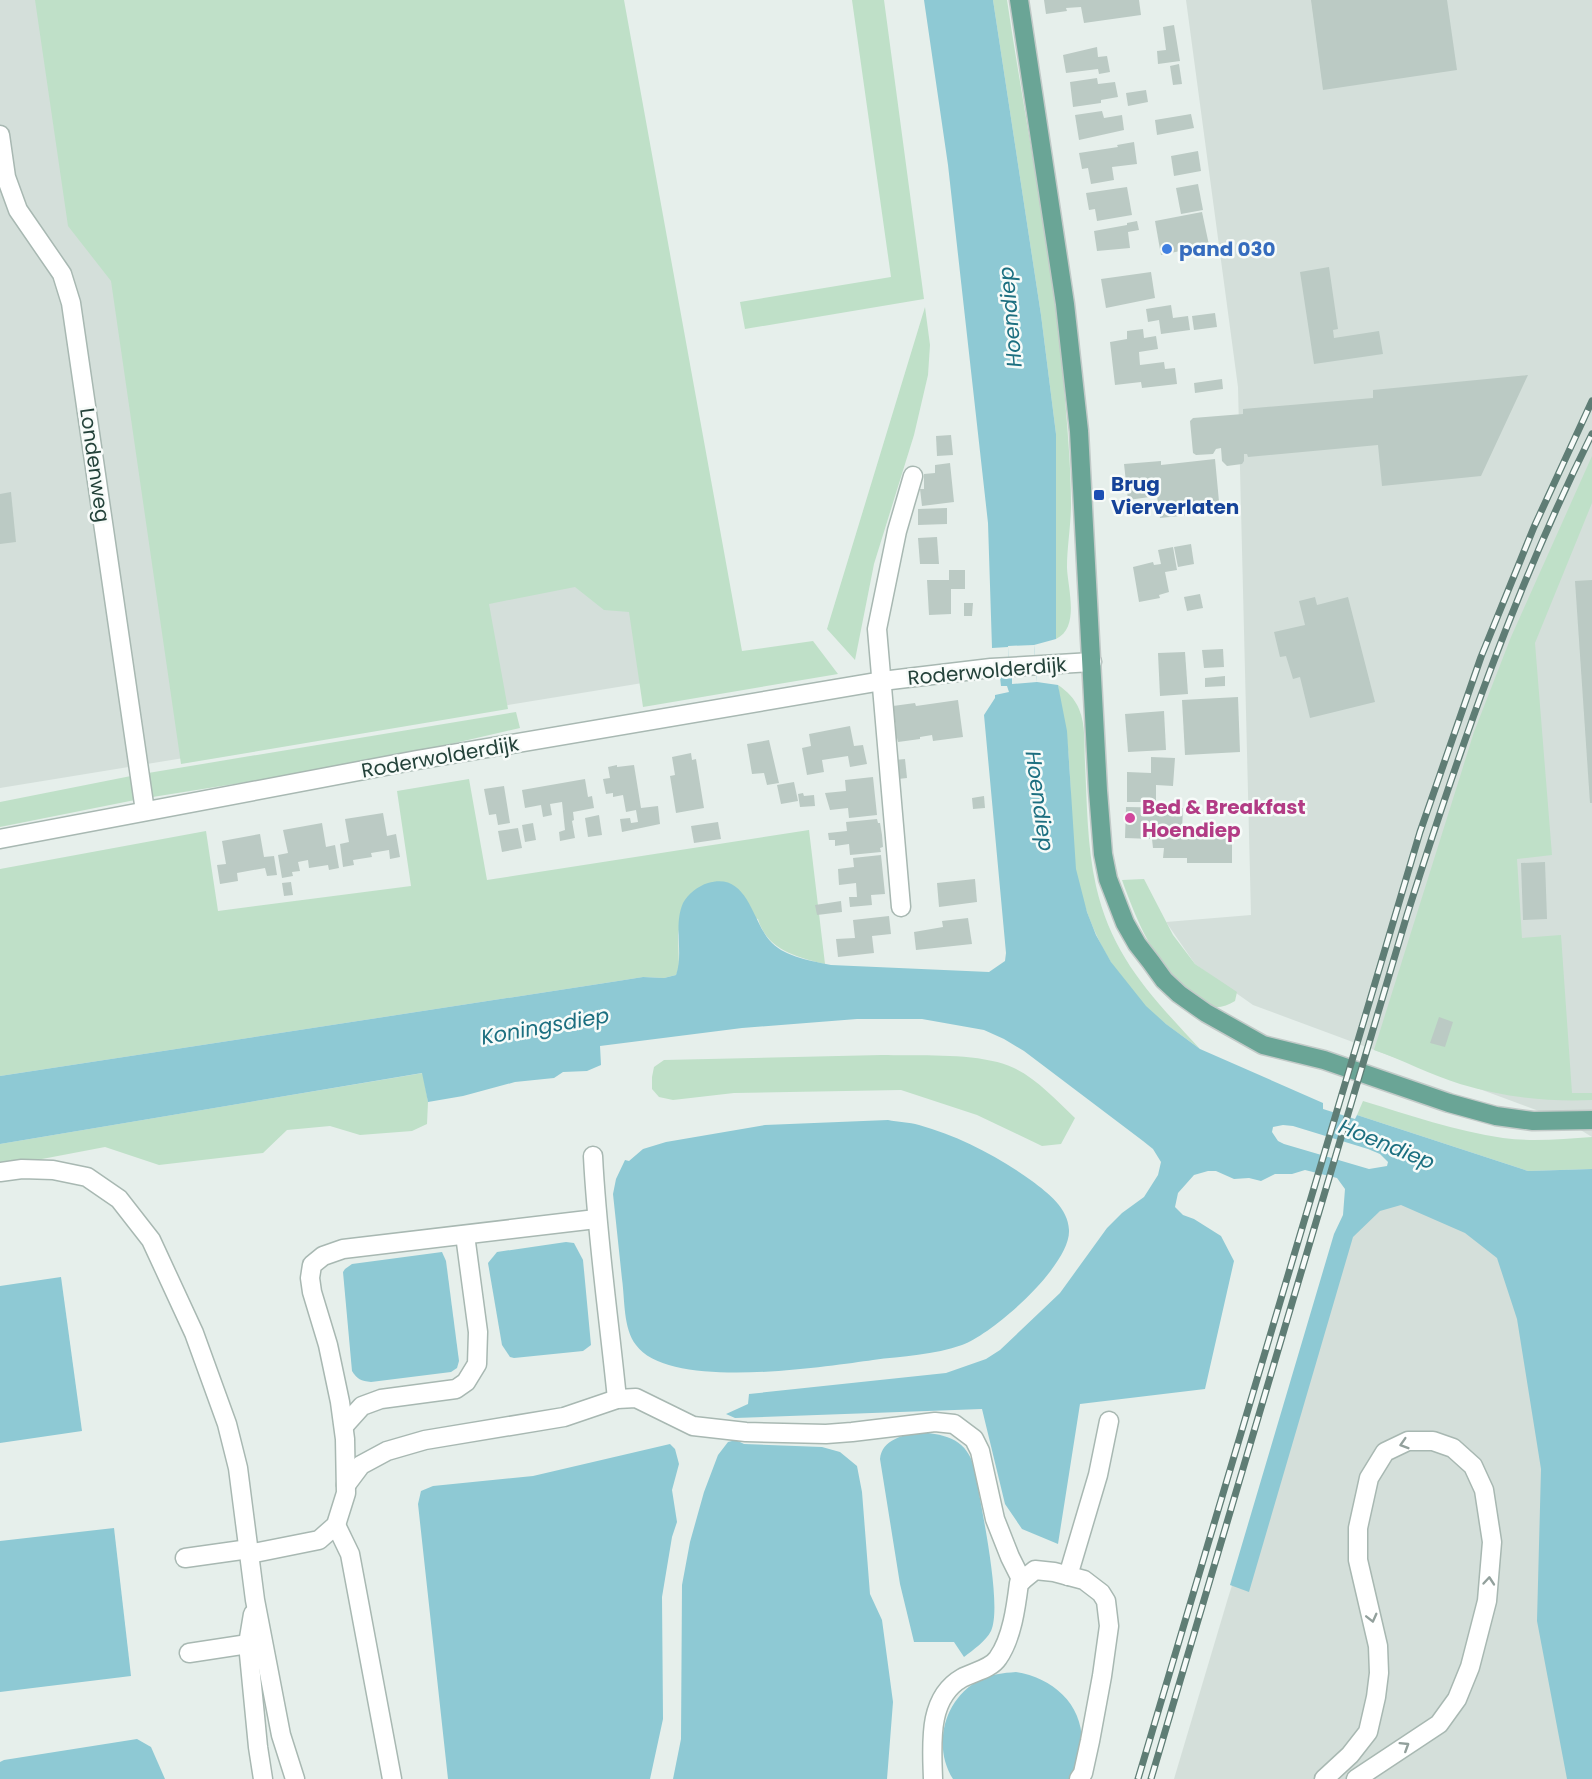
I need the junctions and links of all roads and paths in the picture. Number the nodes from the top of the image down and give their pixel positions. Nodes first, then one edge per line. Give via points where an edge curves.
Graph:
1 (1019, 0) edge
2 (0, 135) edge
3 (913, 476) dead end
4 (1092, 662) junction
5 (882, 681) junction
6 (145, 811) junction
7 (0, 838) edge
8 (902, 907) dead end
9 (1592, 1120) edge
10 (592, 1156) dead end
11 (0, 1172) edge
12 (596, 1219) junction
13 (465, 1235) junction
14 (617, 1399) junction
15 (1109, 1421) dead end
16 (344, 1426) junction
17 (346, 1485) junction
18 (336, 1525) junction
19 (249, 1551) junction
20 (184, 1558) dead end
21 (1068, 1576) junction
22 (1022, 1581) junction
23 (255, 1600) junction
24 (248, 1644) junction
25 (189, 1653) dead end
26 (263, 1779) edge
27 (295, 1779) edge
28 (392, 1779) edge
29 (933, 1779) edge
30 (1079, 1779) edge
31 (1324, 1779) edge
32 (1356, 1779) edge

1 - 4 main road via 1065,304 1079,431
2 - 6 street, Londenweg via 6,177 18,210 62,274 72,303
3 - 5 street, Roderwolderdijk via 877,629
4 - 5 street, Roderwolderdijk via 991,668
4 - 9 main road via 1098,791 1108,879 1137,944 1179,994 1263,1045 1324,1060 1449,1103 1533,1121
5 - 6 street, Roderwolderdijk
5 - 8 street, Roderwolderdijk
6 - 7 street, Roderwolderdijk
10 - 12 street
11 - 19 street via 53,1170 87,1177 119,1199 151,1240 194,1333 227,1424 238,1468
12 - 13 street
12 - 14 street
13 - 16 street via 478,1332 477,1364 466,1382 456,1389 381,1399 362,1406
13 - 16 street via 343,1249 322,1256 312,1265 311,1285
14 - 17 street via 564,1417 425,1440 387,1451 361,1465
14 - 22 street via 636,1398 693,1426 746,1432 826,1434 925,1423 954,1424 974,1439 980,1451 995,1519
15 - 21 street via 1098,1475
16 - 17 street
17 - 18 street
18 - 19 street via 319,1540
18 - 28 street via 350,1554
19 - 20 street
19 - 23 street
21 - 22 street via 1035,1570
21 - 30 street via 1084,1580 1101,1593 1109,1626 1090,1741
22 - 29 street via 998,1660 960,1679 945,1694 931,1738
23 - 24 street
23 - 27 street via 281,1735
24 - 25 street
24 - 26 street
32 -> 31 street via 1439,1724 1462,1688 1487,1601 1492,1542 1484,1490 1473,1466 1453,1448 1433,1442 1408,1441 1385,1452 1369,1478 1358,1528 1358,1560 1378,1646 1376,1697 1368,1732

